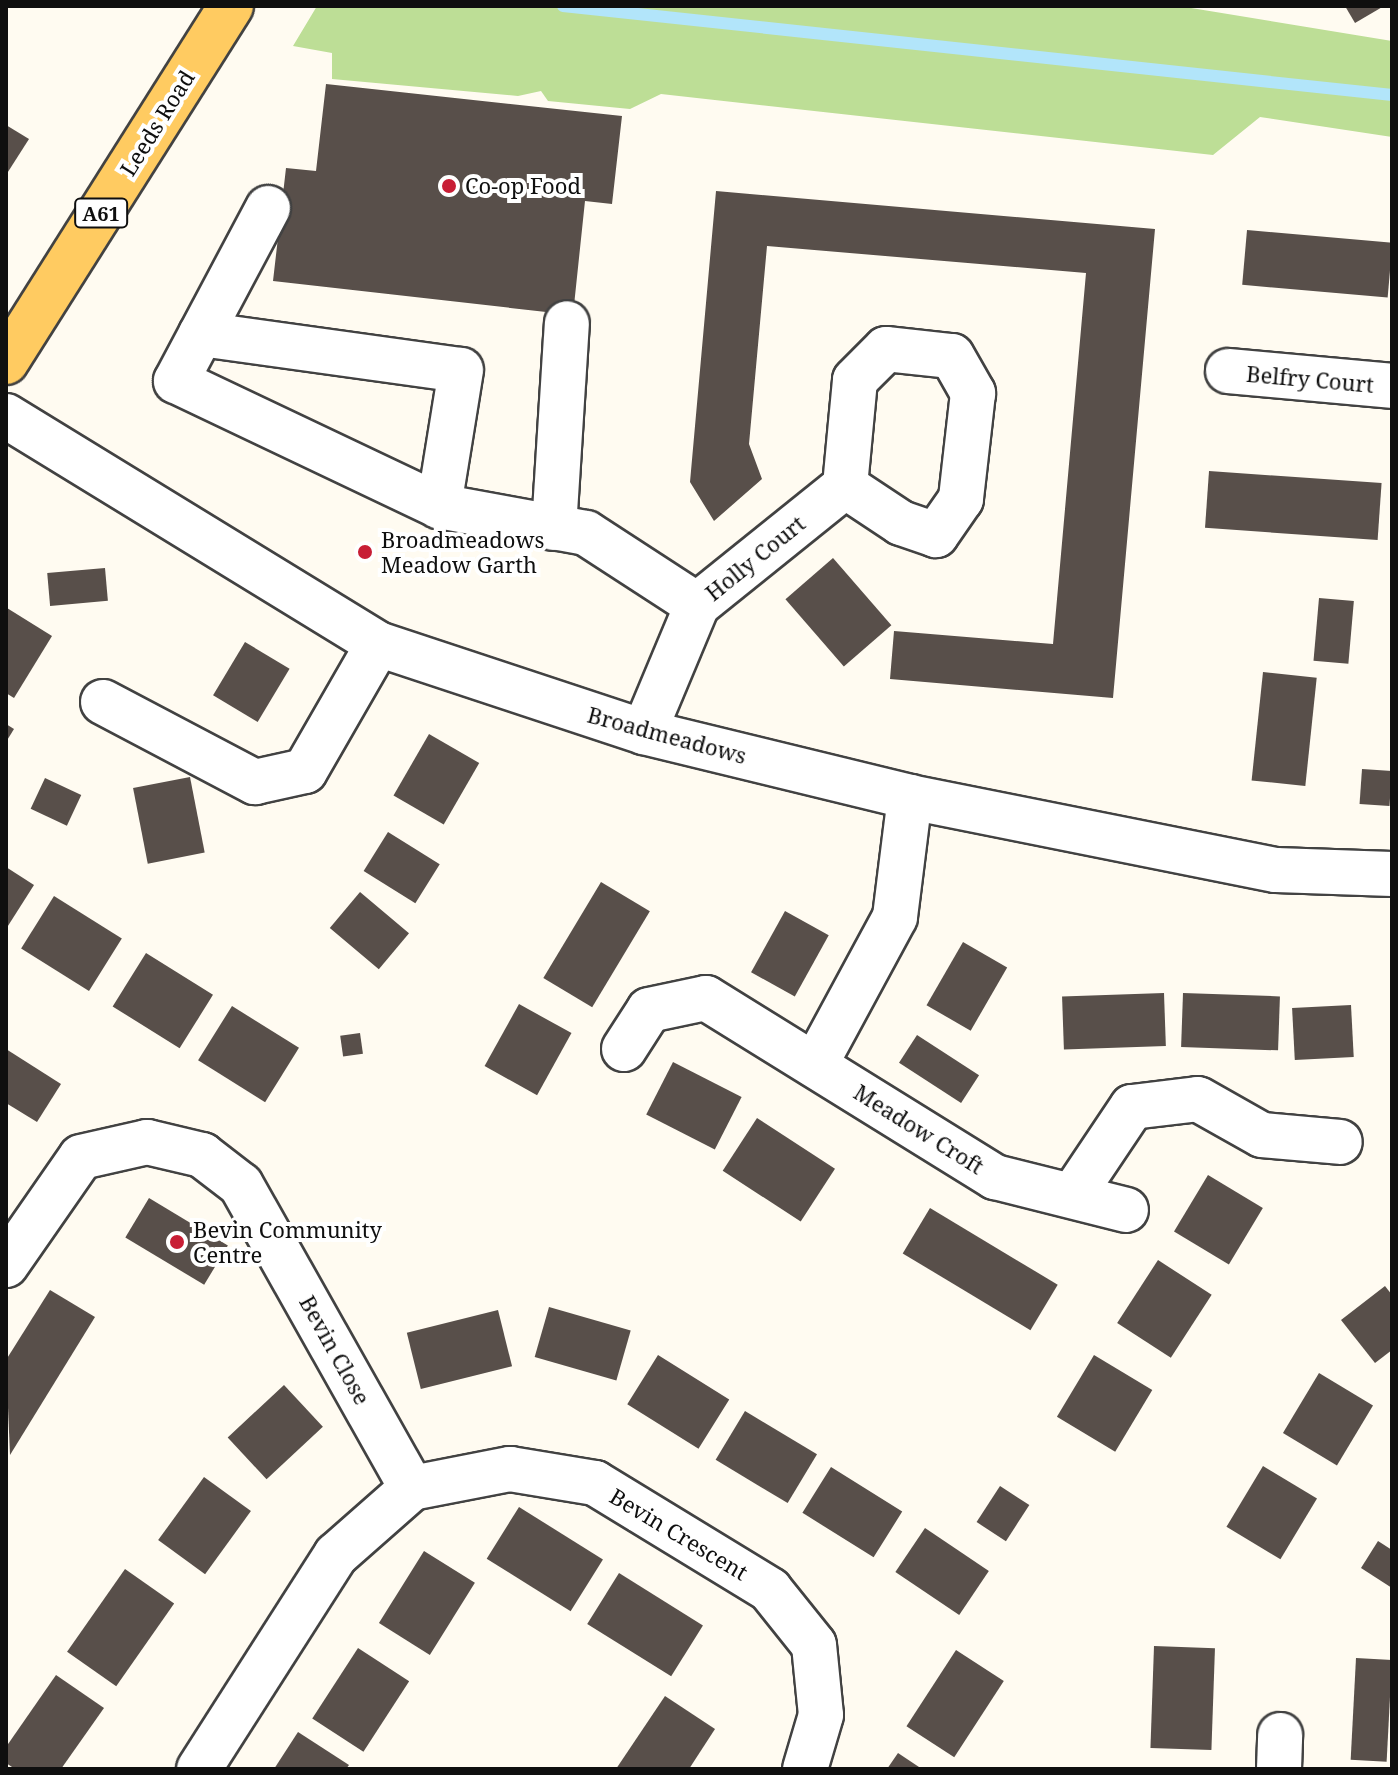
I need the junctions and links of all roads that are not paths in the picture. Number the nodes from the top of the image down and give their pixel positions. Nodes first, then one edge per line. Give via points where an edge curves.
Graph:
1 (231, 6) edge
2 (268, 208) dead end
3 (567, 323) dead end
4 (201, 334) junction
5 (6, 362) edge
6 (1228, 371) dead end
7 (1392, 386) edge
8 (6, 416) edge
9 (845, 486) dead end
10 (439, 506) junction
11 (554, 528) junction
12 (697, 605) junction
13 (378, 644) junction
14 (103, 702) dead end
15 (644, 732) junction
16 (910, 797) junction
17 (1392, 874) edge
18 (624, 1049) dead end
19 (815, 1065) junction
20 (1340, 1142) dead end
21 (1073, 1195) junction
22 (1126, 1210) dead end
23 (6, 1265) edge
24 (412, 1488) junction
25 (199, 1769) edge
26 (805, 1769) edge

1 - 5 main road, Leeds Road / A61
2 - 4 street
3 - 11 street
4 - 10 street via 176,381
4 - 10 street via 461,370
6 - 7 street, Belfry Court
8 - 13 street, Broadmeadows
9 - 12 street, Holly Court
10 - 11 street
11 - 12 street via 586,533
12 - 15 street, Holly Court
13 - 14 street via 305,771 255,782
13 - 15 street, Broadmeadows
15 - 16 street, Broadmeadows
16 - 17 street, Broadmeadows via 1276,870
16 - 19 street via 895,917
18 - 19 street, Meadow Croft via 649,1010 706,998
19 - 21 street, Meadow Croft via 995,1177
20 - 21 street via 1262,1135 1198,1099 1132,1107
21 - 22 street, Meadow Croft
23 - 24 street, Bevin Close via 81,1157 147,1142 202,1155 241,1185
24 - 25 street via 336,1555
24 - 26 street, Bevin Crescent via 510,1469 595,1483 770,1590 814,1645 821,1715

